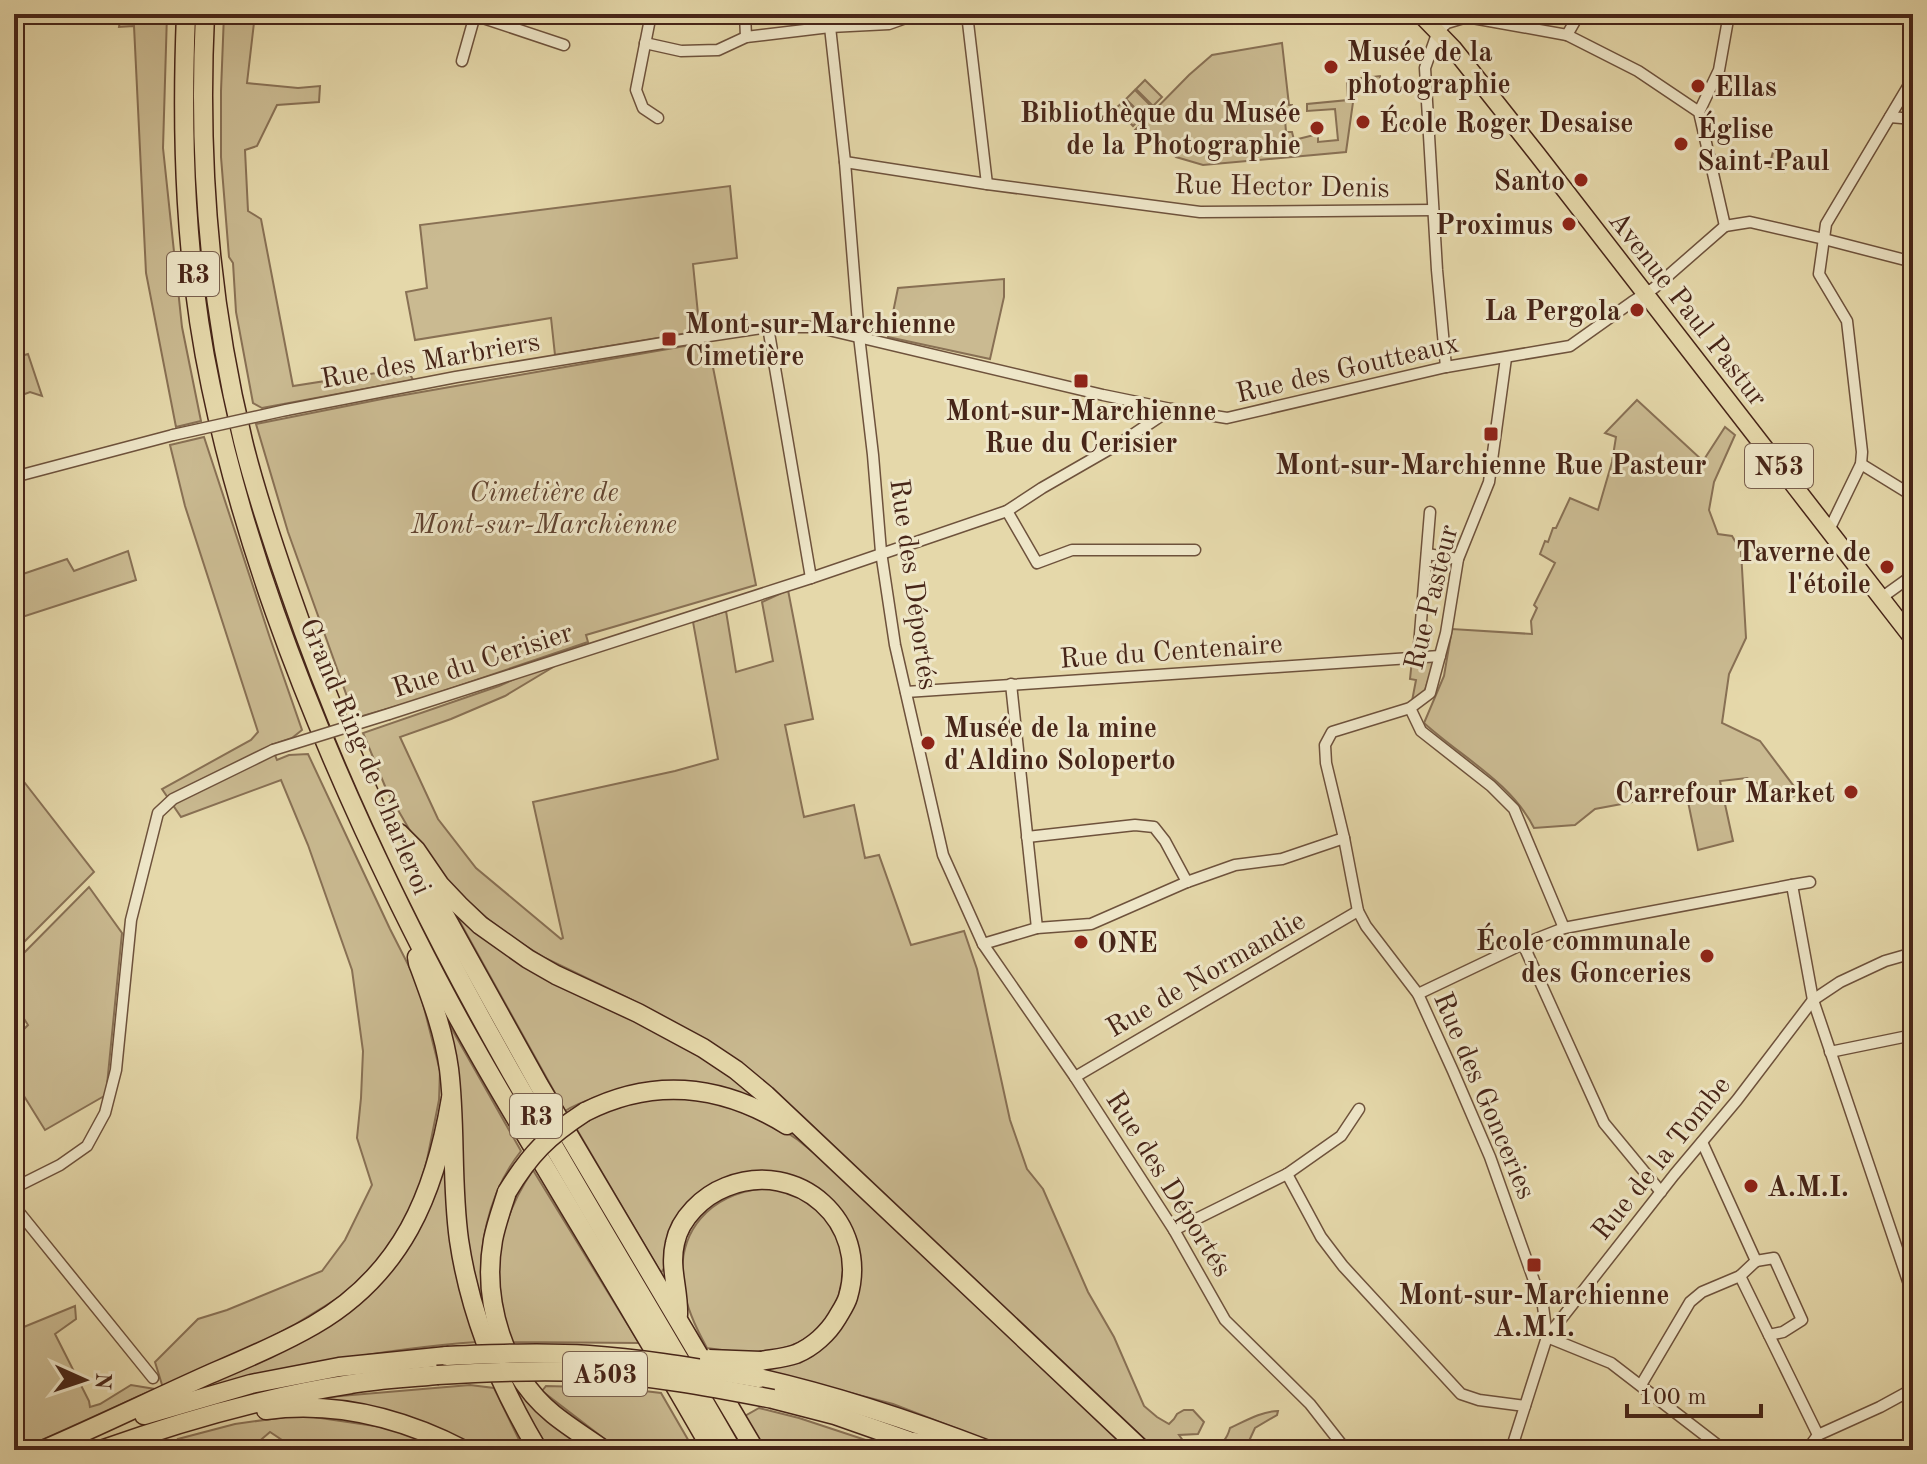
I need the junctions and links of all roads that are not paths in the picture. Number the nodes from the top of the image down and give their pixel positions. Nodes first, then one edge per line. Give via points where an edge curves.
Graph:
1 (186, 14) edge
2 (205, 14) edge
3 (651, 14) edge
4 (745, 14) edge
5 (917, 14) edge
6 (967, 14) edge
7 (1420, 14) edge
8 (1579, 14) edge
9 (1729, 14) edge
10 (479, 15) edge
11 (830, 27) junction
12 (1438, 31) junction
13 (1567, 35) junction
14 (746, 37) junction
15 (645, 43) junction
16 (564, 45) dead end
17 (462, 61) dead end
18 (1913, 78) edge
19 (1699, 112) junction
20 (1890, 117) junction
21 (658, 118) dead end
22 (1913, 119) edge
23 (845, 162) junction
24 (987, 184) junction
25 (1433, 210) junction
26 (1725, 226) junction
27 (1824, 239) junction
28 (1913, 262) edge
29 (1645, 293) junction
30 (768, 327) junction
31 (859, 336) junction
32 (1506, 358) junction
33 (1446, 367) junction
34 (1171, 409) junction
35 (1861, 464) junction
36 (14, 477) edge
37 (1913, 496) edge
38 (1007, 511) junction
39 (1430, 512) dead end
40 (1829, 530) junction
41 (1195, 550) dead end
42 (881, 552) junction
43 (1427, 554) junction
44 (1458, 559) junction
45 (1913, 575) edge
46 (811, 578) junction
47 (1881, 598) junction
48 (1913, 639) edge
49 (1440, 656) junction
50 (1418, 658) junction
51 (1011, 684) junction
52 (906, 692) junction
53 (1410, 708) junction
54 (359, 772) junction
55 (399, 833) junction
56 (1027, 837) junction
57 (1344, 838) junction
58 (1187, 882) junction
59 (1810, 882) dead end
60 (1792, 885) junction
61 (1358, 911) junction
62 (1037, 928) junction
63 (1564, 928) junction
64 (416, 938) junction
65 (983, 944) junction
66 (1523, 944) junction
67 (1913, 953) edge
68 (1418, 994) junction
69 (1813, 1000) junction
70 (1913, 1035) edge
71 (1830, 1052) junction
72 (1075, 1077) junction
73 (451, 1098) junction
74 (1359, 1109) dead end
75 (1702, 1142) junction
76 (817, 1143) junction
77 (1287, 1174) junction
78 (14, 1188) edge
79 (1661, 1192) junction
80 (14, 1206) edge
81 (1174, 1230) junction
82 (1756, 1261) junction
83 (1740, 1276) junction
84 (1913, 1296) edge
85 (678, 1322) junction
86 (1769, 1335) junction
87 (1547, 1337) junction
88 (760, 1369) junction
89 (153, 1378) dead end
90 (1641, 1385) junction
91 (1913, 1389) edge
92 (1525, 1406) junction
93 (227, 1410) junction
94 (80, 1434) junction
95 (1818, 1435) junction
96 (915, 1446) edge
97 (43, 1450) edge
98 (101, 1450) edge
99 (464, 1450) edge
100 (538, 1450) edge
101 (604, 1450) edge
102 (712, 1450) edge
103 (732, 1450) edge
104 (755, 1450) edge
105 (942, 1450) edge
106 (988, 1450) edge
107 (1142, 1450) edge
108 (1346, 1450) edge
109 (1511, 1450) edge
110 (1724, 1450) edge
111 (1807, 1450) edge

1 - 64 highway, Grand Ring de Charleroi / R3 via 183,144 188,226 197,307 224,446 261,573 304,691
2 - 54 highway, Grand Ring de Charleroi / R3 via 208,225 230,383 266,524
3 - 15 street
4 - 14 street
5 - 11 street via 889,24
6 - 24 street
7 - 12 main road, Avenue Paul Pastur / N53
8 - 13 street
9 - 19 street via 1719,70
10 - 16 street
10 - 17 street
11 - 14 street
11 - 23 street, Rue des Déportés
12 - 13 street via 1467,17
12 - 25 street via 1425,68
12 - 29 main road, Avenue Paul Pastur / N53
13 - 19 street via 1638,71
14 - 15 street via 718,50 681,51
15 - 21 street via 636,90 643,108
18 - 20 street
19 - 26 street
20 - 22 street
20 - 27 street via 1826,224
23 - 24 street, Rue Hector Denis
23 - 31 street, Rue des Déportés
24 - 25 street, Rue Hector Denis via 1200,212
25 - 33 street
26 - 27 street via 1750,222
26 - 29 street, Rue des Goutteaux
27 - 28 street
27 - 35 street via 1819,274 1847,321
29 - 32 street, Rue des Goutteaux via 1570,346
29 - 40 main road, Avenue Paul Pastur / N53
30 - 31 street, Rue des Marbriers via 816,327
30 - 36 street, Rue des Marbriers, bridge via 286,410
30 - 46 street
31 - 34 street, Rue des Goutteaux
31 - 42 street, Rue des Déportés
32 - 33 street, Rue des Goutteaux
32 - 44 street, Rue Pasteur via 1489,482
33 - 34 street, Rue des Goutteaux via 1227,418
34 - 38 street, Rue du Cerisier
35 - 37 street
35 - 40 street
38 - 41 street via 1037,563 1072,550
38 - 42 street, Rue du Cerisier
39 - 43 street
40 - 47 main road, Avenue Paul Pastur / N53
42 - 46 street, Rue du Cerisier
42 - 52 street, Rue des Déportés
43 - 44 street
43 - 50 street
44 - 49 street, Rue Pasteur
45 - 47 street
46 - 78 street, Rue du Cerisier, bridge via 273,750 173,799 158,813 131,920 116,1070 105,1113 87,1146
47 - 48 main road, Avenue Paul Pastur / N53
49 - 50 street, Rue du Centenaire
49 - 53 street, Rue Pasteur via 1430,693
50 - 51 street, Rue du Centenaire
51 - 52 street, Rue du Centenaire
51 - 56 street
52 - 65 street, Rue des Déportés via 943,855
53 - 57 street, Rue des Gonceries via 1332,732 1325,745
53 - 63 street, Rue Pasteur via 1421,731 1514,809
54 - 55 highway via 378,791
54 - 103 highway, Grand Ring de Charleroi / R3 via 491,1037
55 - 76 highway via 480,925 547,970 703,1048 736,1070
55 - 85 highway
56 - 58 street via 1154,827
56 - 62 street
57 - 58 street
57 - 61 street, Rue des Gonceries
58 - 62 street via 1091,924
59 - 60 street
60 - 63 street
60 - 69 street
61 - 68 street, Rue des Gonceries
61 - 72 street, Rue de Normandie
62 - 65 street
63 - 66 street
64 - 73 highway via 418,963 441,1029
64 - 102 highway, Grand Ring de Charleroi / R3 via 473,1046
65 - 72 street, Rue des Déportés
66 - 68 street
66 - 79 street via 1604,1123
67 - 69 street, Rue de la Tombe via 1840,982
68 - 87 street, Rue des Gonceries via 1490,1157 1543,1306
69 - 71 street
69 - 75 street, Rue de la Tombe
70 - 71 street
71 - 84 street
72 - 81 street, Rue des Déportés
73 - 94 highway via 435,1174 422,1207 379,1272 354,1297 271,1347
73 - 100 highway via 454,1195 469,1288 493,1364
74 - 77 street via 1341,1136
75 - 79 street, Rue de la Tombe
75 - 82 street
76 - 101 highway, bridge via 752,1105 672,1088 607,1101 585,1112 523,1165 507,1192 493,1241 490,1269 496,1322 529,1388 552,1413
76 - 107 highway
77 - 81 street
77 - 92 street via 1343,1266 1461,1394
79 - 87 street, Rue de la Tombe
80 - 89 street
81 - 108 street, Rue des Déportés via 1225,1320 1310,1404
82 - 83 street
82 - 86 street via 1774,1258 1802,1320
83 - 86 street
83 - 90 street via 1690,1302
85 - 88 highway via 675,1242 693,1210 715,1191 734,1184 761,1179 800,1188 839,1221 851,1246 848,1299 818,1341
85 - 104 highway
86 - 95 street
87 - 90 street via 1611,1363
87 - 92 street, Rue de la Tombe
88 - 94 highway, A503, bridge via 587,1355 447,1356 339,1367 251,1384
88 - 106 highway, A503
90 - 110 street
91 - 95 street
92 - 109 street, Rue de la Tombe
93 - 96 highway, A503, bridge via 352,1383 505,1371 586,1372 773,1399 835,1415
93 - 98 highway, A503
93 - 99 highway via 316,1408 373,1414
94 - 97 highway, A503
95 - 111 street
96 - 105 highway, A503

